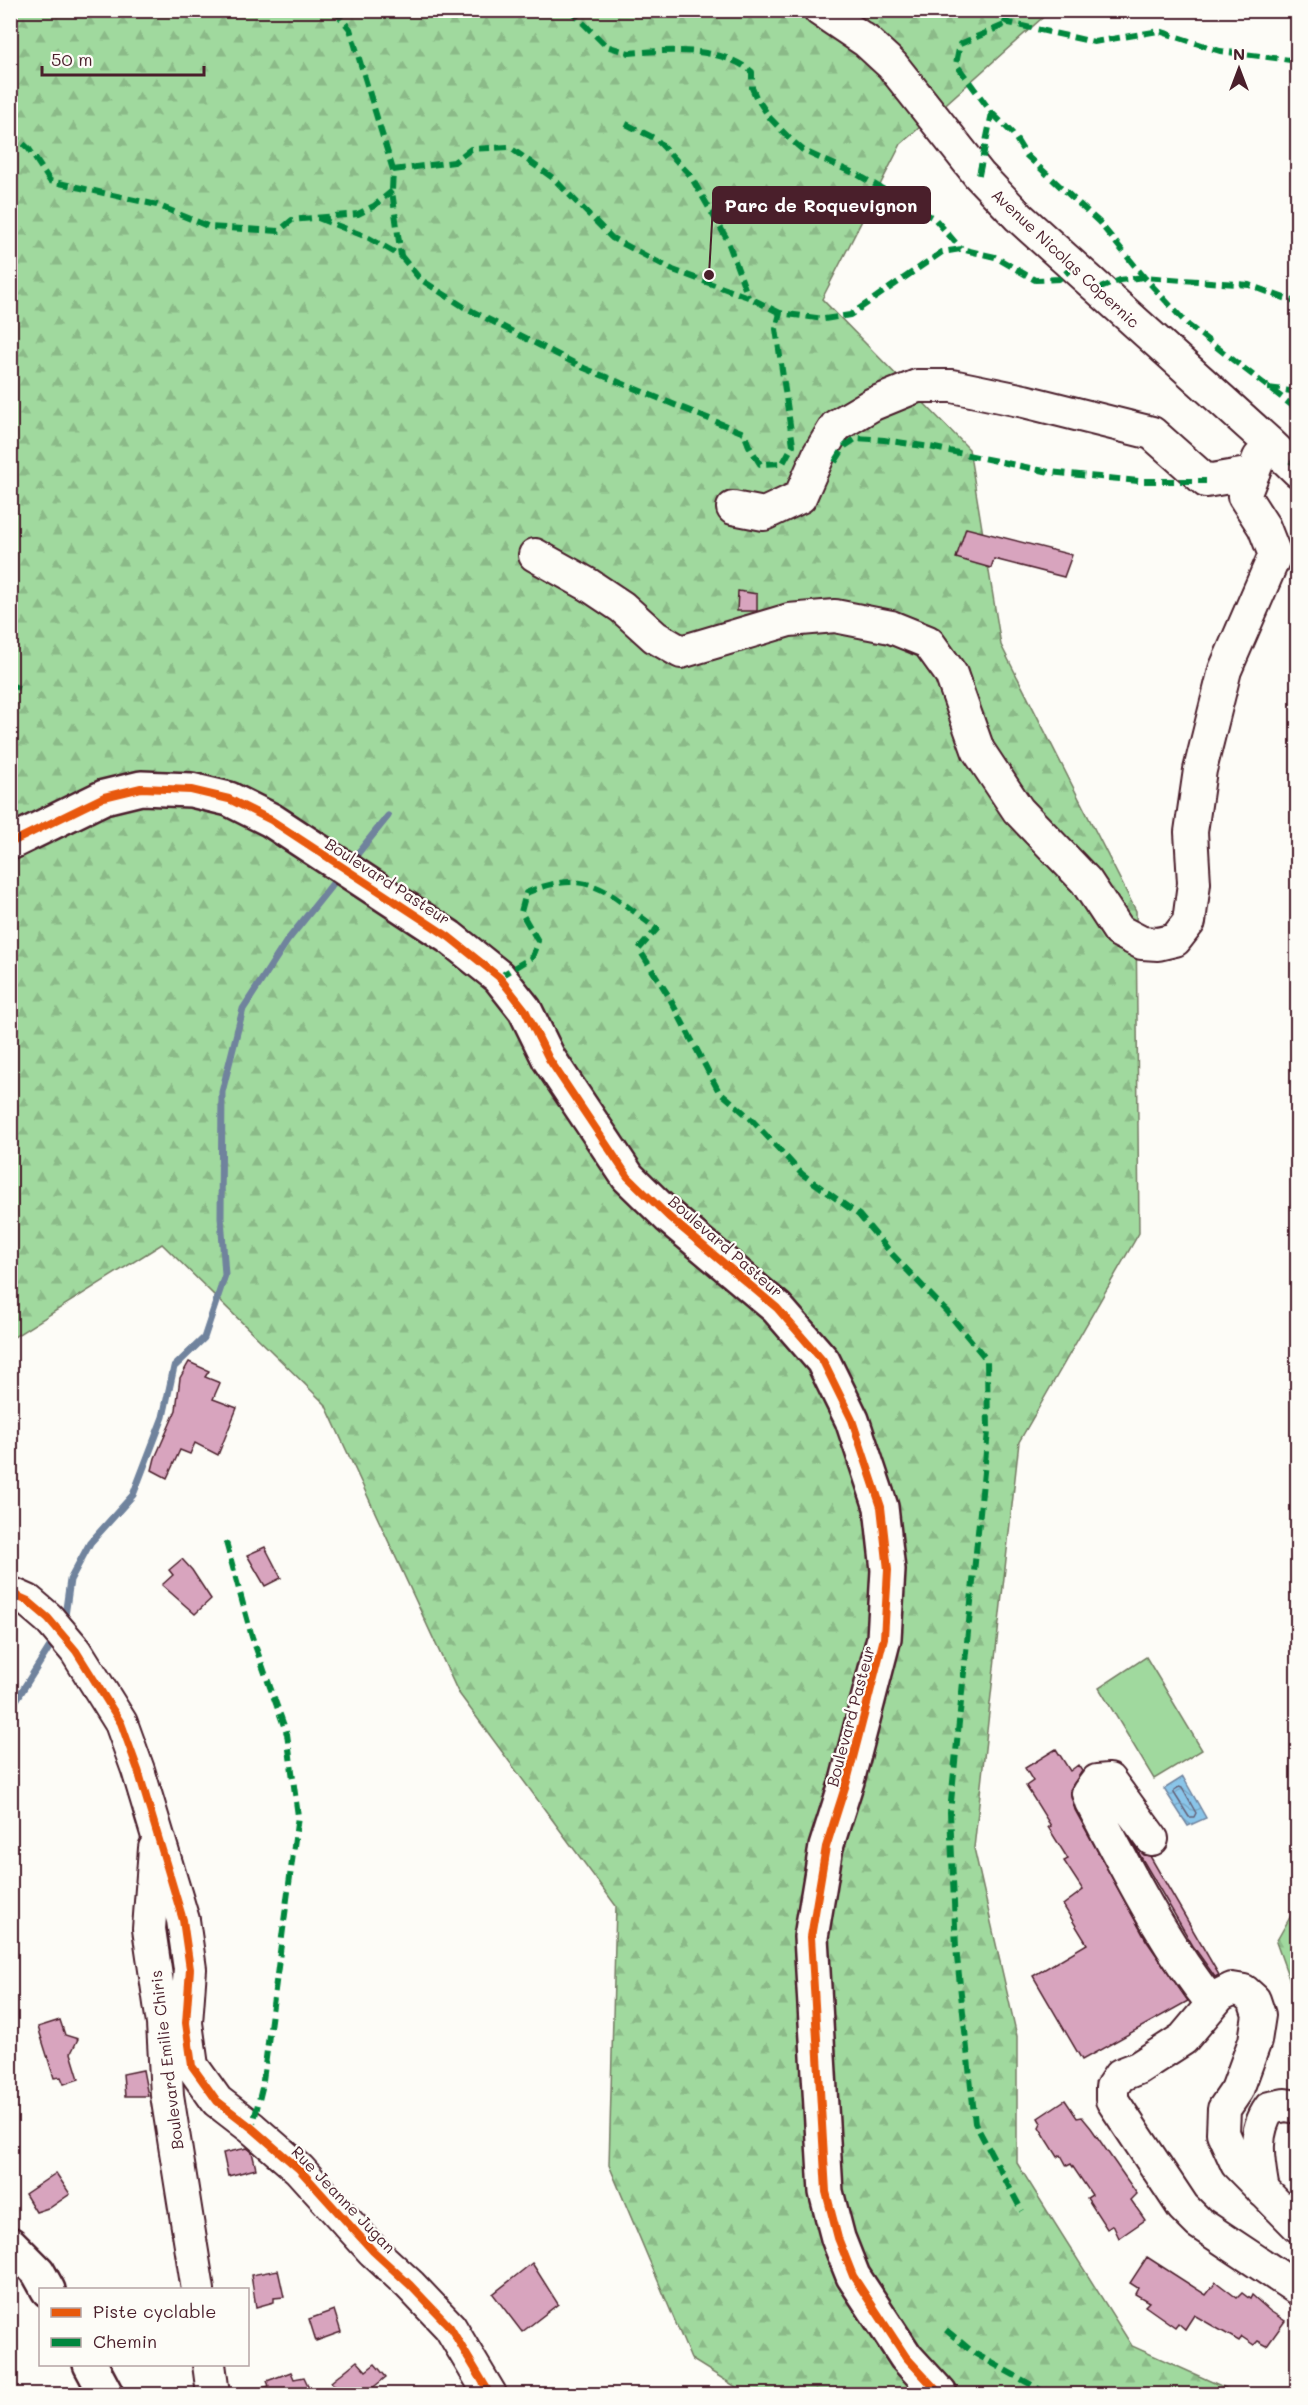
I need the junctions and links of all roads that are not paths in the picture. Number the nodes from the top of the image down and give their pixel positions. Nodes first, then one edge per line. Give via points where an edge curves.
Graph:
1 (820, 10) edge
2 (1267, 441) junction
3 (1298, 471) edge
4 (1253, 473) junction
5 (733, 508) dead end
6 (535, 555) dead end
7 (10, 843) edge
8 (24, 1604) edge
9 (157, 1829) junction
10 (1152, 1839) dead end
11 (1212, 2003) junction
12 (1298, 2107) edge
13 (1263, 2191) junction
14 (1298, 2226) edge
15 (10, 2244) edge
16 (47, 2288) edge
17 (198, 2288) edge
18 (1298, 2289) edge
19 (91, 2366) edge
20 (209, 2366) edge
21 (106, 2394) edge
22 (213, 2394) edge
23 (490, 2394) edge
24 (940, 2394) edge

1 - 2 street, Avenue Nicolas Copernic via 866,41 892,65 979,175 1018,217
2 - 3 street, Avenue Nicolas Copernic
2 - 4 street
4 - 5 street via 1206,481 1152,433 952,386 917,386 873,404 836,426 800,497 764,514
4 - 6 street via 1244,496 1264,527 1275,555 1224,670 1200,770 1191,832 1194,883 1189,922 1175,940 1158,944 1142,943 1119,931 1086,881 1018,810 978,750 951,674 928,642 891,627 835,616 789,620 681,652 589,585
7 - 24 main road, Boulevard Pasteur via 104,797 141,788 191,790 229,799 271,820 422,918 499,977 525,1010 549,1059 628,1178 777,1308 823,1361 852,1420 880,1507 888,1570 884,1638 826,1847 811,1937 826,2192 853,2276 906,2357
8 - 9 street, Rue Jeanne Jugan via 76,1651 120,1724
9 - 17 street, Boulevard Emilie Chiris via 149,1929 163,2024 167,2095
9 - 23 street, Rue Jeanne Jugan via 183,1920 190,1968 186,2023 192,2066 217,2101 299,2169 373,2251 450,2327
10 - 11 street via 1109,1780 1097,1781 1088,1793 1097,1812 1188,1974
11 - 13 street via 1232,1989 1244,1991 1254,2000 1259,2016 1255,2041 1237,2090 1224,2109 1223,2133 1237,2164
11 - 18 street via 1183,2039 1120,2075 1113,2087 1113,2100 1183,2207 1199,2223
12 - 13 street via 1270,2108 1260,2121 1257,2154
13 - 14 street
15 - 16 main road via 38,2272
19 - 21 main road
20 - 22 street

